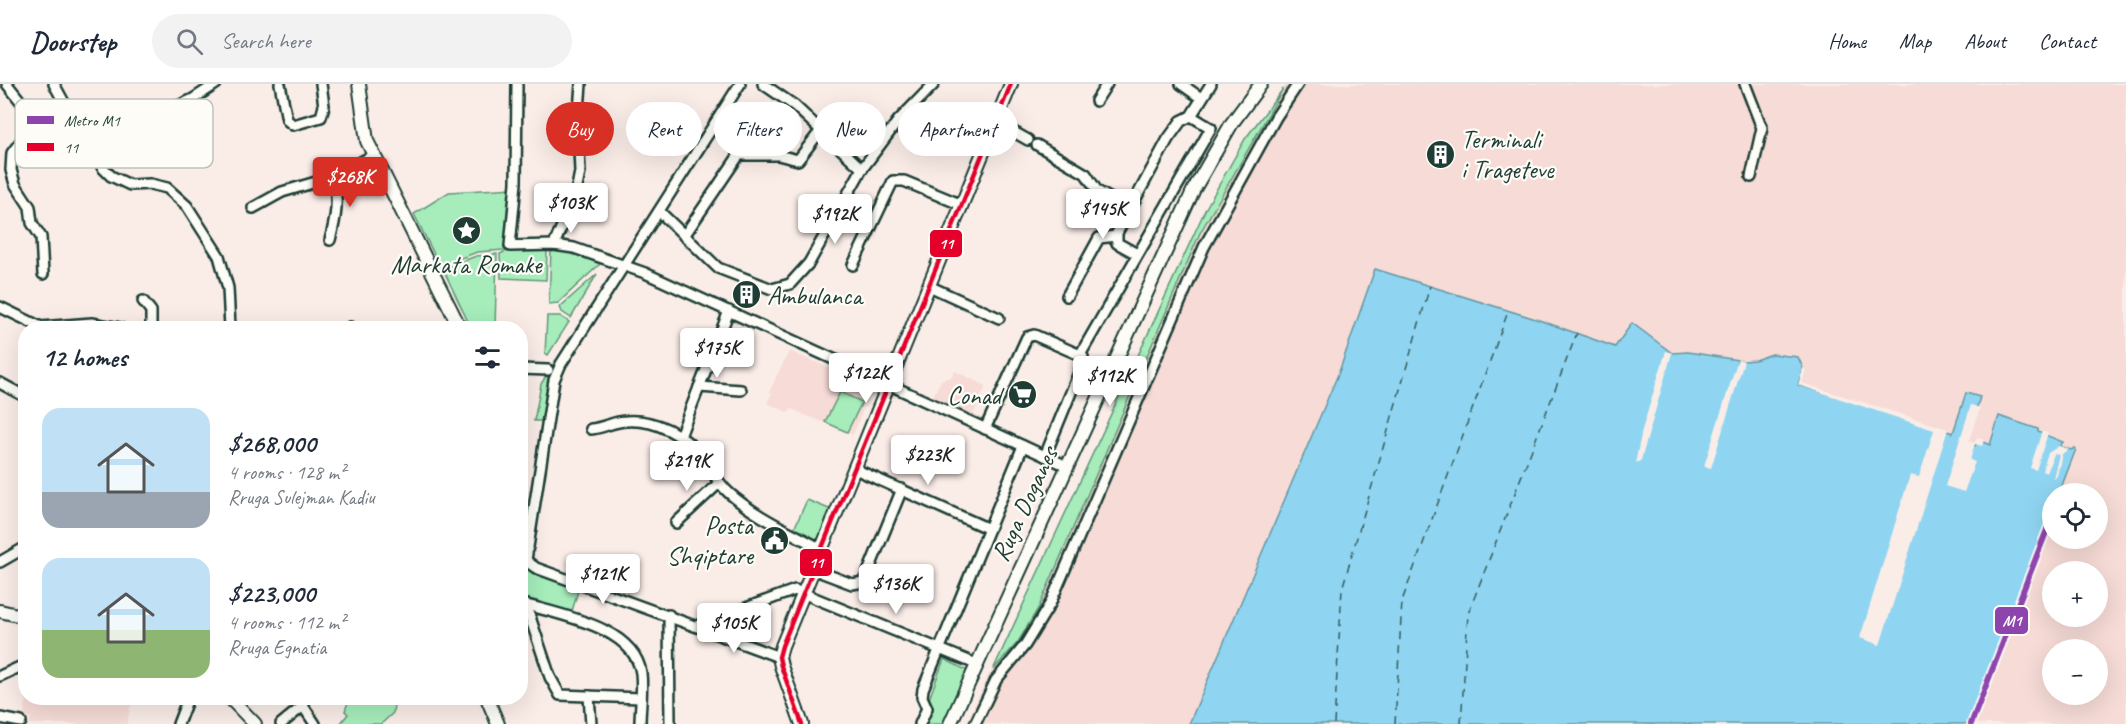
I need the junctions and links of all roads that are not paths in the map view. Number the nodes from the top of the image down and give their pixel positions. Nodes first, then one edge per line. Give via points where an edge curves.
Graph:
1 (7, 84) edge
2 (54, 84) edge
3 (216, 84) edge
4 (280, 84) edge
5 (321, 84) edge
6 (359, 84) edge
7 (517, 84) edge
8 (581, 84) edge
9 (740, 84) edge
10 (763, 84) edge
11 (934, 84) edge
12 (1011, 84) edge
13 (1107, 84) edge
14 (1182, 84) edge
15 (1211, 84) edge
16 (1261, 84) edge
17 (1298, 84) edge
18 (1745, 84) edge
19 (1201, 98) junction
20 (19, 99) edge
21 (62, 99) edge
22 (193, 99) edge
23 (1096, 101) dead end
24 (1004, 102) edge
25 (1191, 116) junction
26 (814, 124) edge
27 (1018, 134) edge
28 (814, 139) edge
29 (15, 153) edge
30 (374, 155) junction
31 (848, 156) edge
32 (982, 156) edge
33 (103, 168) edge
34 (862, 169) junction
35 (333, 177) junction
36 (1751, 177) dead end
37 (962, 205) junction
38 (253, 208) dead end
39 (1130, 210) junction
40 (660, 212) junction
41 (684, 236) junction
42 (1116, 236) junction
43 (330, 240) dead end
44 (554, 245) junction
45 (1137, 254) junction
46 (853, 265) dead end
47 (624, 267) junction
48 (43, 274) dead end
49 (929, 286) junction
50 (1067, 296) dead end
51 (143, 301) dead end
52 (0, 307) edge
53 (729, 311) junction
54 (999, 318) dead end
55 (29, 321) edge
56 (151, 321) edge
57 (230, 321) edge
58 (457, 321) edge
59 (1080, 355) junction
60 (528, 369) edge
61 (548, 370) dead end
62 (0, 383) edge
63 (889, 385) junction
64 (699, 387) junction
65 (741, 390) dead end
66 (18, 393) edge
67 (591, 429) dead end
68 (985, 429) junction
69 (680, 436) junction
70 (1023, 446) junction
71 (1045, 456) junction
72 (1067, 466) junction
73 (855, 469) junction
74 (719, 483) junction
75 (902, 489) junction
76 (676, 523) dead end
77 (989, 529) junction
78 (528, 530) edge
79 (823, 550) junction
80 (18, 552) edge
81 (0, 562) edge
82 (528, 562) edge
83 (815, 570) junction
84 (864, 582) junction
85 (805, 594) junction
86 (899, 596) dead end
87 (528, 606) edge
88 (0, 611) edge
89 (18, 615) edge
90 (669, 615) junction
91 (528, 619) edge
92 (698, 626) junction
93 (940, 648) junction
94 (779, 657) junction
95 (976, 664) junction
96 (18, 668) edge
97 (0, 676) edge
98 (589, 696) junction
99 (641, 698) junction
100 (185, 705) edge
101 (237, 705) edge
102 (302, 705) edge
103 (306, 705) edge
104 (490, 705) edge
105 (0, 718) edge
106 (21, 722) dead end
107 (798, 723) edge
108 (178, 724) edge
109 (255, 724) edge
110 (281, 724) edge
111 (315, 724) edge
112 (498, 724) edge
113 (591, 724) edge
114 (640, 724) edge
115 (670, 724) edge
116 (920, 724) edge
117 (950, 724) edge
118 (975, 724) edge

1 - 20 street
2 - 21 street
3 - 22 street
4 - 5 street via 287,120 293,125 321,117
6 - 30 main road via 367,141
7 - 44 street via 516,183 510,246
8 - 44 street via 578,182
9 - 40 street
10 - 26 street
11 - 34 street via 898,121
12 - 24 main road
13 - 23 street
14 - 19 street
15 - 19 street
16 - 72 main road, Ruga Doganes via 1232,123 1194,189
17 - 118 street via 1204,247 1050,604 1025,645 996,680
18 - 36 street via 1762,128
19 - 25 street
25 - 39 street via 1181,121 1168,139
25 - 45 street via 1211,128
27 - 39 street via 1086,174 1097,191
28 - 41 street via 798,160 778,154 739,154
29 - 48 street via 11,161 13,178 41,237
30 - 35 street
30 - 58 main road
31 - 34 street
32 - 37 main road
33 - 57 street via 111,177 130,185 167,188 187,206 219,256 228,288
34 - 41 street via 803,272 777,289 718,268
35 - 38 street via 282,192
35 - 43 street via 337,215
37 - 46 street via 904,181 893,181
37 - 49 main road
39 - 42 street
40 - 41 street
40 - 47 street
42 - 45 street via 1116,243
42 - 50 street via 1099,238
44 - 47 street via 574,248
45 - 59 street
47 - 53 street
47 - 78 street via 554,380
49 - 54 street
49 - 63 main road
51 - 56 street via 151,310
52 - 55 street
53 - 63 street
53 - 64 street
59 - 68 street via 1034,335 1027,337
59 - 71 street via 1083,363
60 - 61 street
62 - 66 street
63 - 68 street
63 - 73 main road
64 - 65 street
64 - 69 street
67 - 69 street via 623,420 661,426
68 - 70 street
69 - 74 street via 702,457
70 - 71 street
70 - 77 street
71 - 72 street
72 - 95 main road, Ruga Doganes
73 - 75 street
73 - 79 main road
74 - 76 street
74 - 79 street via 748,508
75 - 77 street
75 - 84 street
77 - 93 street
79 - 83 main road
80 - 81 street
82 - 90 street
83 - 84 street via 852,584
83 - 85 main road
84 - 86 street
85 - 92 street via 786,592
85 - 93 street
85 - 94 main road
87 - 99 street via 608,632 623,641 638,663
88 - 89 main road
90 - 92 street
90 - 115 street
91 - 98 street via 556,691 565,696
92 - 94 street
93 - 95 street
93 - 116 street via 922,693 927,708
94 - 107 main road
95 - 117 main road, Ruga Doganes
96 - 97 street
98 - 99 street
98 - 113 street
99 - 114 street
100 - 108 street
101 - 109 main road
102 - 110 street
103 - 111 street
104 - 112 main road
105 - 106 street

